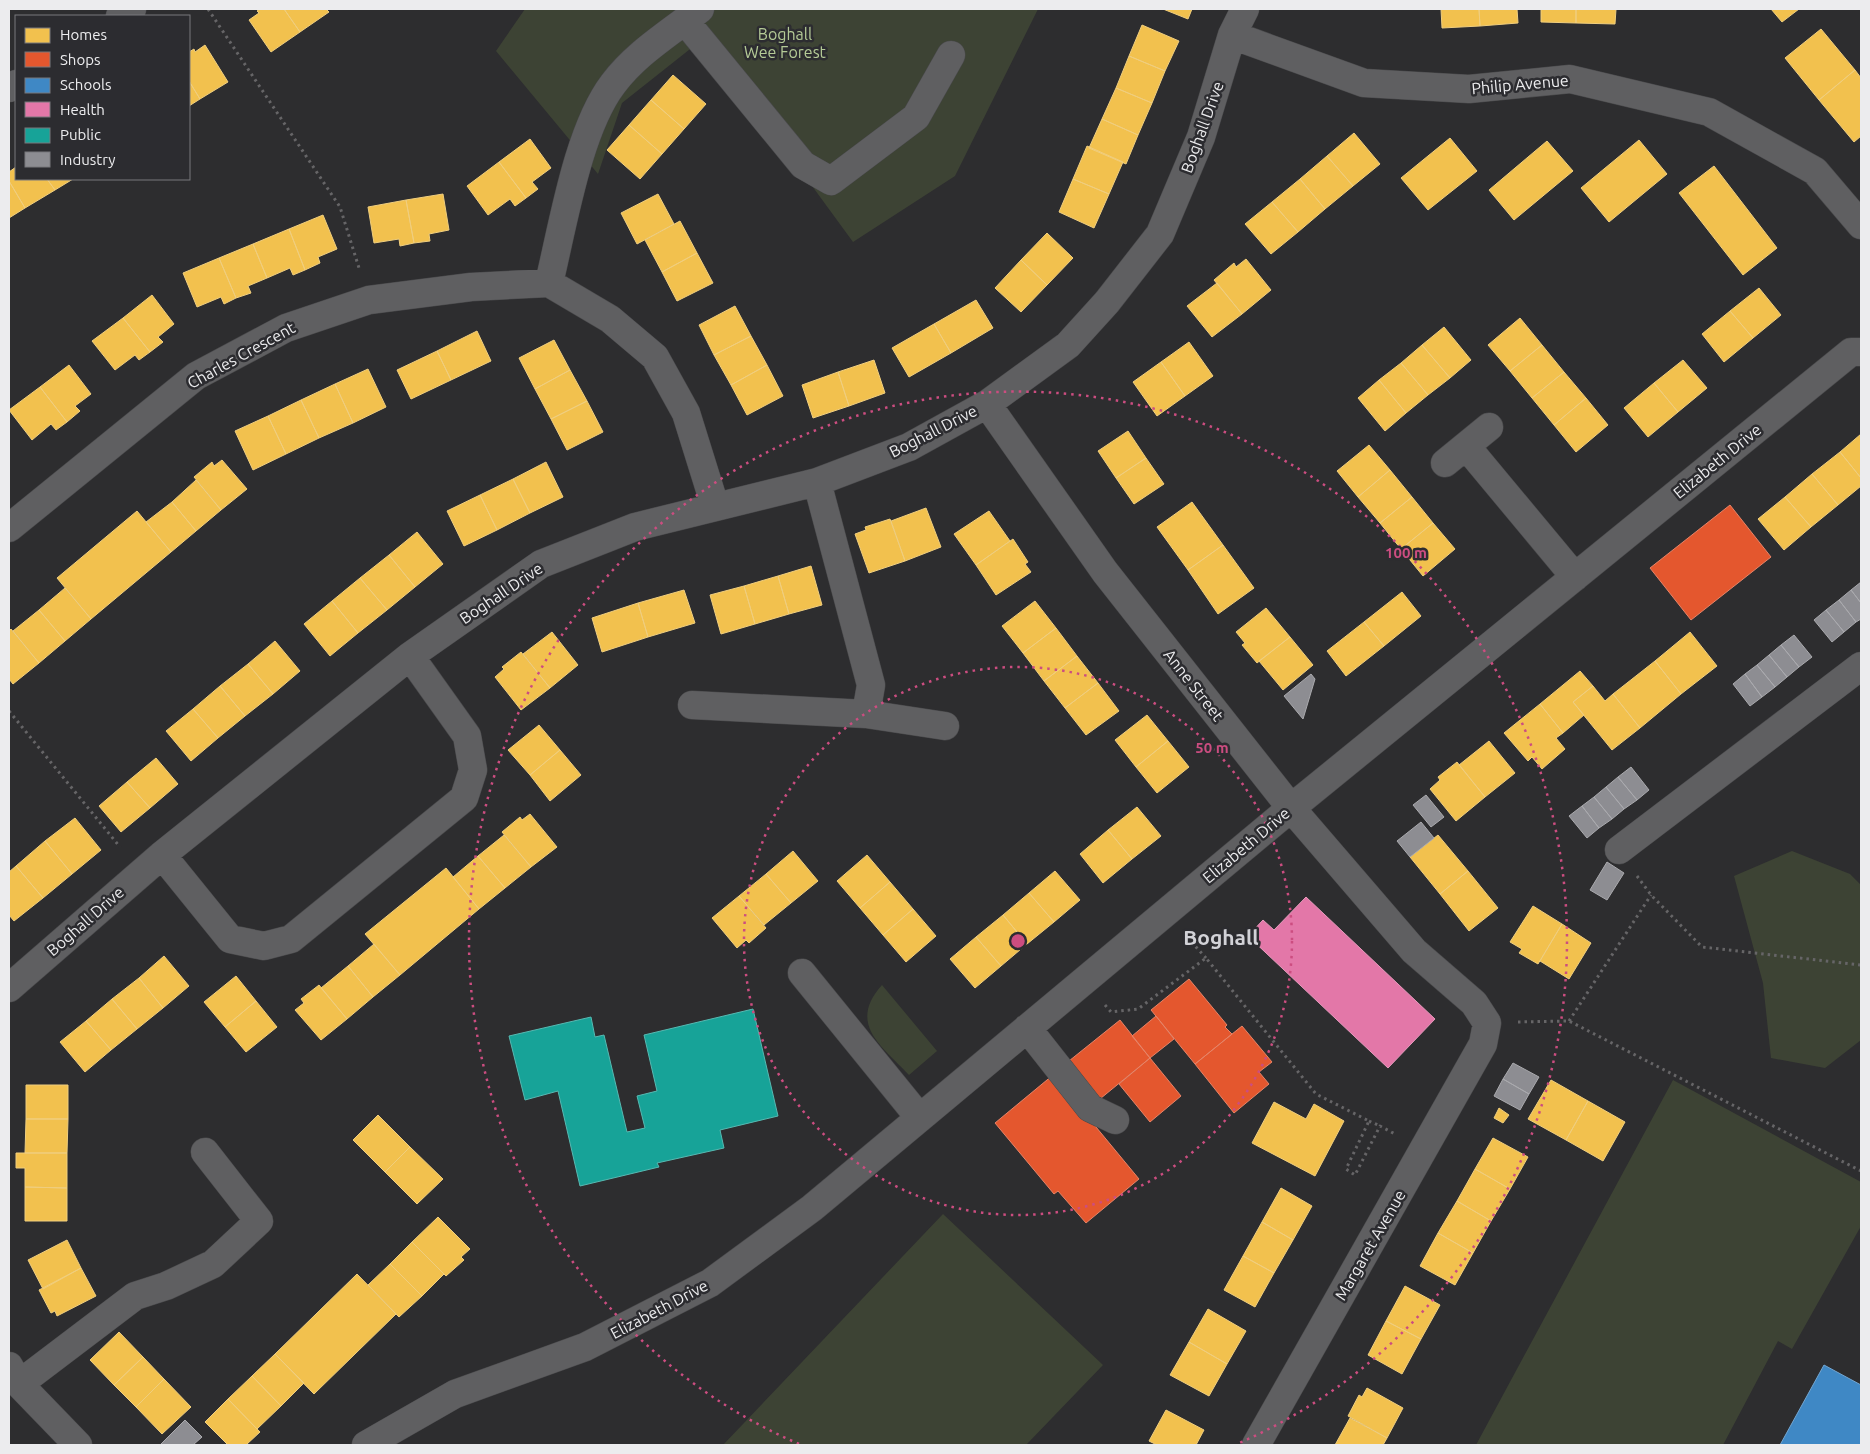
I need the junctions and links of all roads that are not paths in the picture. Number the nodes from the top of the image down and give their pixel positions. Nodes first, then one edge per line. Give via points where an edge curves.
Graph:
1 (1245, 9) edge
2 (693, 15) edge
3 (1232, 35) junction
4 (951, 54) dead end
5 (1861, 225) edge
6 (549, 283) junction
7 (1861, 352) edge
8 (987, 404) junction
9 (1489, 427) dead end
10 (1466, 446) junction
11 (1445, 463) dead end
12 (817, 482) junction
13 (715, 506) junction
14 (9, 528) edge
15 (1575, 577) junction
16 (410, 656) junction
17 (1859, 673) edge
18 (692, 705) dead end
19 (866, 714) junction
20 (945, 726) dead end
21 (1291, 808) junction
22 (1619, 850) road end
23 (162, 855) junction
24 (802, 974) dead end
25 (9, 988) edge
26 (1026, 1028) junction
27 (1485, 1034) joint
28 (919, 1117) junction
29 (1115, 1120) dead end
30 (206, 1152) dead end
31 (14, 1375) edge
32 (78, 1445) edge
33 (366, 1445) edge
34 (1256, 1445) edge

1 - 3 street, Boghall Drive
2 - 4 street via 803,165 830,181 916,117
2 - 6 street via 640,54 613,84 593,116
3 - 5 street, Philip Avenue via 1364,82 1469,89 1570,79 1709,112 1816,171
3 - 8 street, Boghall Drive via 1201,137 1160,234 1107,302 1068,345
6 - 13 street via 610,319 655,357 686,413
6 - 14 street, Charles Crescent via 471,287 369,300 286,328 196,376
7 - 15 street, Elizabeth Drive via 1851,352
8 - 12 street, Boghall Drive via 909,447
8 - 21 street, Anne Street via 1105,572
9 - 10 street
10 - 11 street
10 - 15 street
12 - 13 street, Boghall Drive
12 - 19 street via 871,686
13 - 16 street, Boghall Drive via 635,527 540,564
15 - 21 street, Elizabeth Drive
16 - 23 street, Boghall Drive
16 - 23 street via 467,736 473,770 464,798 291,939 264,946 230,939
17 - 22 street
18 - 19 street
19 - 20 street
21 - 26 street, Elizabeth Drive
21 - 27 street, Anne Street via 1414,951 1474,1003
23 - 25 street, Boghall Drive
24 - 28 street
26 - 28 street, Elizabeth Drive
26 - 29 street via 1090,1108
27 - 34 street, Margaret Avenue via 1424,1149
28 - 33 street, Elizabeth Drive via 812,1208 710,1283 585,1348 455,1394
30 - 31 street via 259,1220 213,1264 166,1286 135,1296
31 - 32 street

